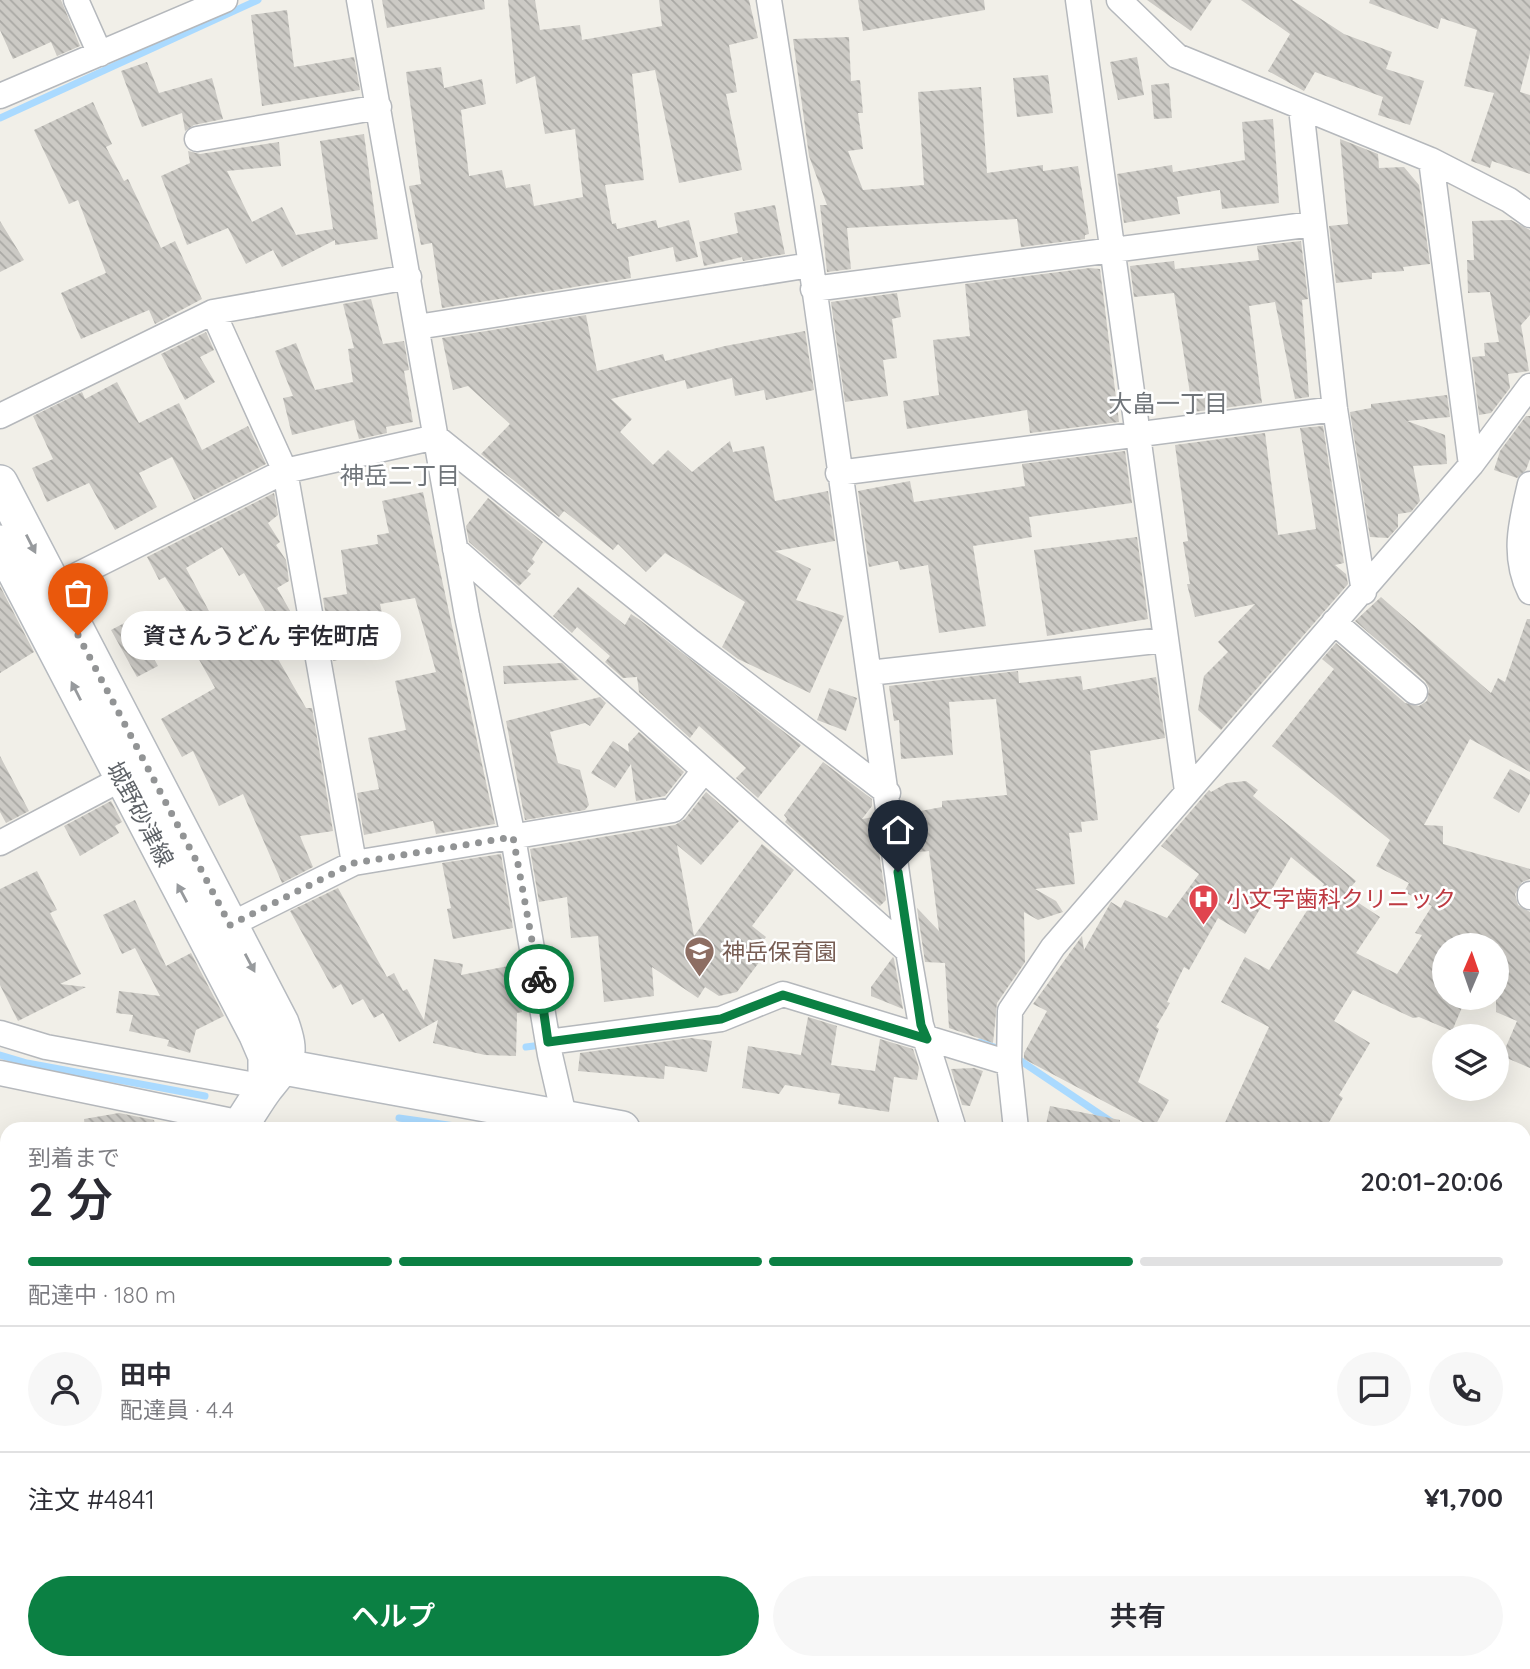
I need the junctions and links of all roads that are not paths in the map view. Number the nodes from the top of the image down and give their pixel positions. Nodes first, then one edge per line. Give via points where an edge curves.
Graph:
1 (76, 0) edge
2 (359, 0) edge
3 (769, 0) edge
4 (1078, 0) edge
5 (1119, 0) edge
6 (212, 3) edge
7 (100, 54) junction
8 (1, 94) edge
9 (379, 107) junction
10 (1301, 107) junction
11 (197, 139) dead end
12 (1431, 160) junction
13 (1530, 215) edge
14 (1313, 225) junction
15 (1115, 251) junction
16 (409, 277) junction
17 (812, 277) junction
18 (213, 312) junction
19 (417, 327) junction
20 (1530, 386) edge
21 (1335, 409) junction
22 (0, 416) edge
23 (1137, 434) junction
24 (436, 437) junction
25 (1471, 465) junction
26 (285, 471) junction
27 (838, 473) junction
28 (0, 483) edge
29 (1530, 484) edge
30 (1524, 528) edge
31 (0, 543) edge
32 (456, 549) junction
33 (53, 587) junction
34 (1364, 592) junction
35 (1530, 592) edge
36 (1334, 622) junction
37 (1165, 640) junction
38 (869, 673) junction
39 (1415, 692) dead end
40 (703, 772) junction
41 (121, 779) junction
42 (1187, 791) junction
43 (888, 793) junction
44 (513, 837) junction
45 (0, 843) edge
46 (354, 863) junction
47 (230, 925) junction
48 (908, 951) junction
49 (924, 1032) junction
50 (0, 1033) edge
51 (550, 1049) junction
52 (1009, 1054) junction
53 (283, 1071) junction
54 (0, 1073) edge
55 (509, 1118) edge
56 (222, 1122) edge
57 (243, 1122) edge
58 (546, 1122) edge
59 (564, 1122) edge
60 (952, 1122) edge
61 (1015, 1122) edge

1 - 7 street
2 - 9 street
3 - 17 street
4 - 15 street
5 - 10 street via 1177,56
6 - 7 street
7 - 8 street
9 - 11 street
9 - 16 street
10 - 12 street
10 - 14 street
12 - 13 street
12 - 25 street
14 - 15 street
14 - 21 street
15 - 17 street
15 - 23 street
16 - 18 street
16 - 19 street
17 - 19 street
17 - 27 street
18 - 22 street
18 - 26 street
19 - 24 street
20 - 25 street
21 - 23 street
21 - 34 street
23 - 27 street
23 - 37 street
24 - 26 street
24 - 32 street
24 - 43 street
25 - 34 street
26 - 33 street
26 - 46 street
27 - 38 street
28 -> 33 main road, 城野砂津線
29 - 30 street
30 - 35 street via 1522,576
41 -> 31 main road, 城野砂津線
32 - 40 street
32 - 44 street
33 - 47 main road, 城野砂津線
34 - 36 street
36 - 39 street
36 - 42 street
37 - 38 street
37 - 42 street
38 - 43 street
40 - 44 street via 673,810
40 - 48 street
41 - 45 street
53 -> 41 main road, 城野砂津線
42 - 52 street via 1054,947 1010,1011
43 - 48 street
44 - 46 street
44 - 51 street
46 - 47 street
47 -> 53 main road, 城野砂津線 via 304,1059
48 - 49 street
49 - 51 street via 783,995 721,1019
49 - 52 street
49 - 60 street
50 - 53 street via 46,1046
51 - 59 street
52 - 61 street
53 - 55 main road
53 - 57 main road
54 - 56 street
55 - 58 main road

